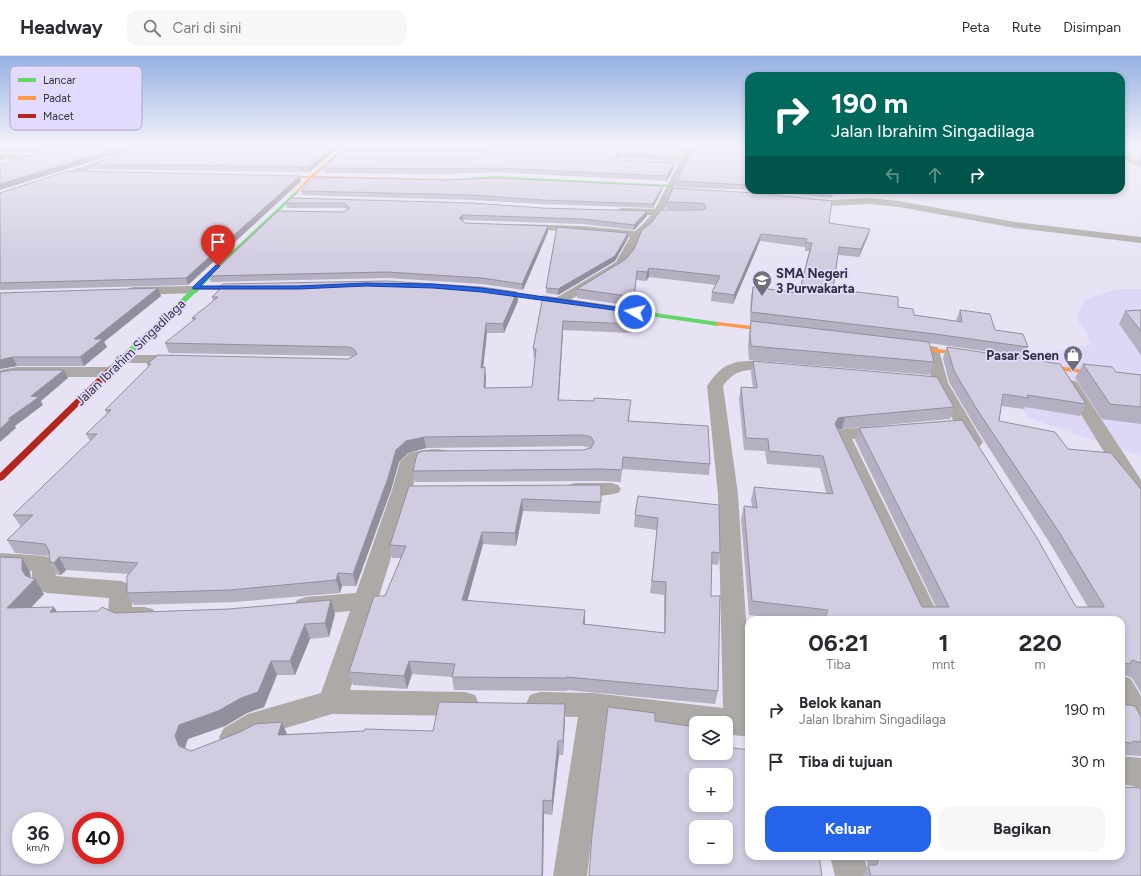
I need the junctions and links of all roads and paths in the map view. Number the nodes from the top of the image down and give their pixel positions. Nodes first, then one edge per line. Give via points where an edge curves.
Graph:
1 (305, 183) edge
2 (595, 183) edge
3 (671, 183) edge
4 (669, 188) junction
5 (706, 192) edge
6 (290, 199) junction
7 (305, 199) edge
8 (798, 200) edge
9 (613, 211) edge
10 (275, 212) junction
11 (658, 212) junction
12 (289, 213) edge
13 (699, 214) edge
14 (509, 226) edge
15 (636, 235) junction
16 (1141, 240) edge
17 (258, 288) edge
18 (194, 289) junction
19 (482, 290) edge
20 (118, 292) edge
21 (560, 301) junction
22 (785, 331) edge
23 (893, 345) edge
24 (932, 350) junction
25 (985, 357) edge
26 (122, 359) junction
27 (196, 360) edge
28 (1023, 363) edge
29 (1060, 368) junction
30 (793, 369) edge
31 (108, 372) junction
32 (0, 374) edge
33 (1141, 380) edge
34 (899, 430) edge
35 (461, 455) edge
36 (984, 457) edge
37 (0, 478) edge
38 (557, 489) edge
39 (611, 489) dead end
40 (1141, 496) edge
41 (0, 561) edge
42 (365, 601) junction
43 (288, 608) edge
44 (165, 615) edge
45 (927, 616) edge
46 (1125, 694) edge
47 (332, 702) junction
48 (594, 705) junction
49 (1141, 721) edge
50 (743, 723) edge
51 (207, 748) edge
52 (1125, 771) edge
53 (1141, 773) edge
54 (848, 860) edge
55 (570, 876) edge
56 (852, 876) edge

1 - 6 main road, Jalan Ibrahim Singadilaga
2 - 4 main road
3 - 4 street
4 - 5 street
4 - 11 street
6 - 7 street
6 - 10 main road, Jalan Ibrahim Singadilaga
8 - 16 street via 899,204 1016,225
9 - 11 street
10 - 12 street
10 - 18 main road, Jalan Ibrahim Singadilaga
11 - 13 street
11 - 15 street
14 - 15 street via 583,229
15 - 21 street via 620,264
17 - 18 main road
18 - 20 street
18 - 26 main road, Jalan Ibrahim Singadilaga
19 - 21 main road
21 - 22 main road
23 - 24 main road
24 - 25 main road
24 - 36 street via 933,382 955,424
26 - 27 street
26 - 31 main road, Jalan Ibrahim Singadilaga
28 - 29 main road
29 - 33 main road
29 - 40 street
30 - 50 street via 751,366 732,368 722,375 715,386 728,494
31 - 32 street
31 - 37 main road, Jalan Ibrahim Singadilaga
34 - 45 street via 844,434 842,437
35 - 42 street via 419,456 409,462 410,490
38 - 39 street
41 - 44 street via 44,564 44,583 47,584 121,590 119,611 123,617
42 - 43 street
42 - 47 street
46 - 49 street
47 - 48 street
47 - 51 street via 258,722 236,736
48 - 50 street
48 - 55 street
52 - 53 street
54 - 56 street

